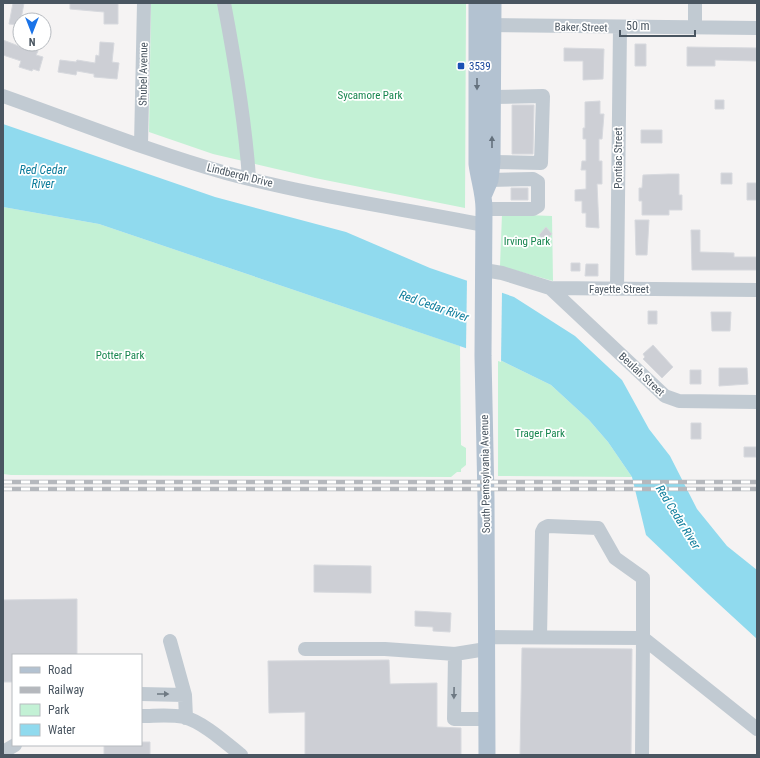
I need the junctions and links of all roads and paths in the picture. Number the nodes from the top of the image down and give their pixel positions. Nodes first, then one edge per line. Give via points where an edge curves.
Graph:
1 (144, 3) edge
2 (224, 3) edge
3 (477, 3) edge
4 (493, 3) edge
5 (695, 3) edge
6 (485, 25) junction
7 (620, 27) junction
8 (695, 28) junction
9 (757, 28) edge
10 (3, 96) edge
11 (492, 97) junction
12 (141, 145) junction
13 (492, 162) junction
14 (249, 178) junction
15 (486, 202) junction
16 (484, 276) junction
17 (550, 288) junction
18 (618, 289) junction
19 (757, 290) edge
20 (757, 402) edge
21 (540, 637) junction
22 (643, 638) junction
23 (170, 641) dead end
24 (486, 643) junction
25 (305, 649) dead end
26 (455, 654) junction
27 (142, 694) edge
28 (185, 695) junction
29 (142, 716) edge
30 (186, 718) junction
31 (486, 719) junction
32 (757, 729) edge
33 (13, 746) edge
34 (3, 752) edge
35 (241, 755) edge
36 (487, 755) edge
37 (642, 755) edge

1 - 12 street, Shubel Avenue
2 - 14 street via 239,79
3 - 6 main road, South Pennsylvania Avenue
4 - 6 main road, South Pennsylvania Avenue
5 - 8 street
6 - 7 street, Baker Street
6 - 11 main road, South Pennsylvania Avenue
6 -> 15 main road, South Pennsylvania Avenue via 477,164
7 - 8 street, Baker Street
7 - 18 street, Pontiac Street
8 - 9 street, Baker Street
10 - 12 street, Lindbergh Drive
13 -> 11 main road, South Pennsylvania Avenue
11 - 13 street via 542,96 541,163
12 - 14 street, Lindbergh Drive
13 - 15 main road, South Pennsylvania Avenue
14 - 15 street, Lindbergh Drive via 356,202
15 - 16 main road, South Pennsylvania Avenue
16 - 17 street, Fayette Street via 502,273
16 - 24 main road, South Pennsylvania Avenue
17 - 18 street, Fayette Street
17 - 20 street, Beulah Street via 666,396 678,401
18 - 19 street, Fayette Street
21 - 22 street
21 - 22 street via 542,532 548,526 598,528 615,558 643,578
21 - 24 street
22 - 32 street
22 - 37 street
23 - 28 street
24 - 26 street
24 - 31 main road, South Pennsylvania Avenue
25 - 26 street via 385,649
26 -> 31 street via 454,719
27 -> 28 street
28 - 30 street
29 - 30 street
30 - 35 street via 210,731
31 - 36 main road, South Pennsylvania Avenue
33 - 34 street

